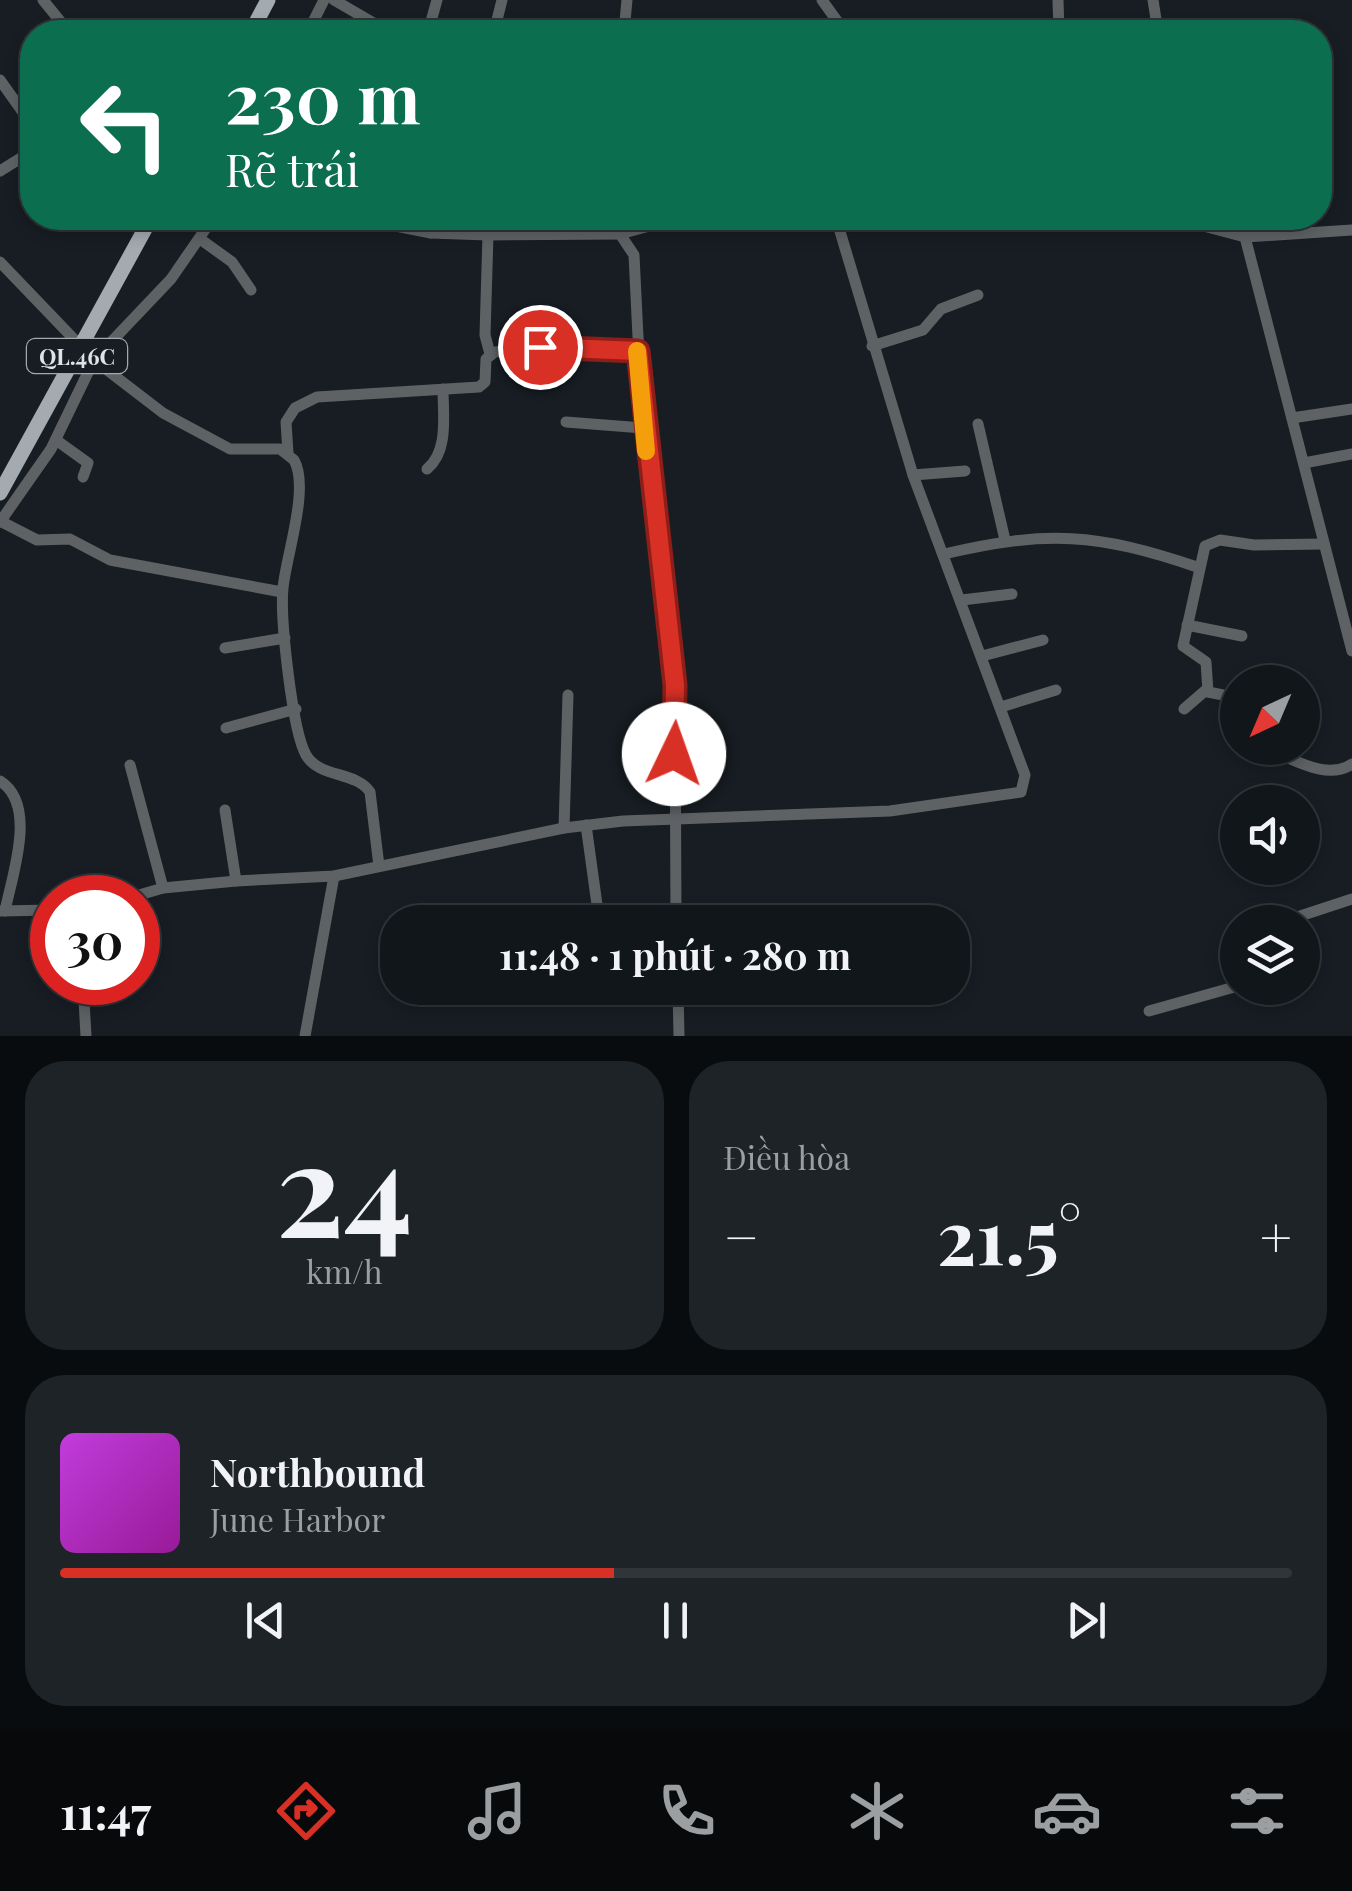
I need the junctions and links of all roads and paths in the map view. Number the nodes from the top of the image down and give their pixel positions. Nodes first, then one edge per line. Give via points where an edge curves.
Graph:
1 (44, 0) edge
2 (334, 0) edge
3 (60, 20) edge
4 (368, 20) edge
5 (0, 80) edge
6 (20, 108) edge
7 (145, 230) edge
8 (206, 230) edge
9 (420, 230) edge
10 (626, 230) edge
11 (839, 230) edge
12 (1219, 230) edge
13 (1352, 230) edge
14 (431, 232) joint
15 (620, 234) junction
16 (488, 235) junction
17 (1246, 237) junction
18 (200, 239) junction
19 (0, 262) edge
20 (251, 290) dead end
21 (978, 295) dead end
22 (872, 346) junction
23 (81, 348) junction
24 (638, 351) junction
25 (490, 354) junction
26 (94, 360) junction
27 (443, 389) junction
28 (1352, 409) edge
29 (1292, 418) junction
30 (566, 422) dead end
31 (978, 424) dead end
32 (644, 428) junction
33 (56, 440) junction
34 (288, 453) junction
35 (1352, 454) edge
36 (1304, 464) junction
37 (427, 469) dead end
38 (965, 471) dead end
39 (913, 475) junction
40 (83, 477) dead end
41 (0, 493) edge
42 (0, 521) edge
43 (1004, 540) junction
44 (1324, 544) junction
45 (944, 554) junction
46 (1198, 566) junction
47 (282, 592) junction
48 (1012, 594) dead end
49 (962, 600) junction
50 (1187, 625) junction
51 (1242, 636) dead end
52 (285, 638) junction
53 (1044, 640) dead end
54 (1351, 644) edge
55 (225, 648) dead end
56 (982, 656) junction
57 (1056, 690) dead end
58 (1206, 690) junction
59 (568, 695) dead end
60 (1220, 696) edge
61 (1001, 707) junction
62 (1184, 708) dead end
63 (296, 709) junction
64 (226, 728) dead end
65 (1352, 764) edge
66 (130, 765) dead end
67 (1307, 765) edge
68 (0, 781) edge
69 (225, 810) dead end
70 (674, 816) junction
71 (586, 825) junction
72 (564, 828) junction
73 (379, 866) junction
74 (334, 876) junction
75 (236, 881) junction
76 (163, 888) junction
77 (160, 889) edge
78 (1352, 898) edge
79 (597, 905) edge
80 (676, 905) edge
81 (1320, 909) edge
82 (30, 910) edge
83 (3, 911) edge
84 (1220, 991) edge
85 (84, 1005) edge
86 (678, 1005) edge
87 (1149, 1011) dead end
88 (86, 1036) edge
89 (305, 1036) edge
90 (679, 1036) edge

1 - 3 street
2 - 4 street
5 - 6 street
7 - 23 main road, QL.46C
8 - 18 street
9 - 14 street
10 - 15 street
11 - 22 street
12 - 17 street
13 - 17 street
14 - 16 street
15 - 16 street
15 - 24 street via 634,255
16 - 25 street via 484,334
17 - 29 street
18 - 20 street via 232,262
18 - 26 street
19 - 23 street
21 - 22 street via 941,309 923,330
22 - 39 street
23 - 26 street
23 - 41 main road, QL.46C
24 - 25 street via 569,345
24 - 32 street
25 - 27 street via 482,385
26 - 33 street
26 - 34 street via 212,443 246,453
27 - 34 street via 309,399 286,422
27 - 37 street via 442,444
28 - 29 street
29 - 36 street
30 - 32 street
31 - 43 street
32 - 70 street via 675,685
33 - 40 street via 88,463
33 - 42 street
34 - 47 street via 300,478
35 - 36 street
36 - 44 street
38 - 39 street
39 - 45 street
42 - 47 street via 37,540 70,540 110,560
43 - 45 street
43 - 46 street via 1112,540
44 - 46 street via 1216,540 1205,546
44 - 54 street
45 - 49 street
46 - 50 street
47 - 52 street
48 - 49 street
49 - 56 street
50 - 51 street
50 - 58 street via 1183,646 1206,662
52 - 55 street
52 - 63 street
53 - 56 street
56 - 61 street
57 - 61 street
58 - 60 street
58 - 62 street
59 - 72 street
61 - 70 street via 1025,774 1024,788 1014,796 890,811
63 - 64 street
63 - 73 street via 306,756 370,792
65 - 67 street via 1325,772
66 - 76 street
68 - 83 street via 15,794 19,811
69 - 75 street
70 - 71 street
70 - 80 street
71 - 72 street
71 - 79 street
72 - 73 street
73 - 74 street
74 - 75 street
74 - 89 street
75 - 76 street
76 - 77 street
78 - 81 street
82 - 83 street
84 - 87 street
85 - 88 street
86 - 90 street

